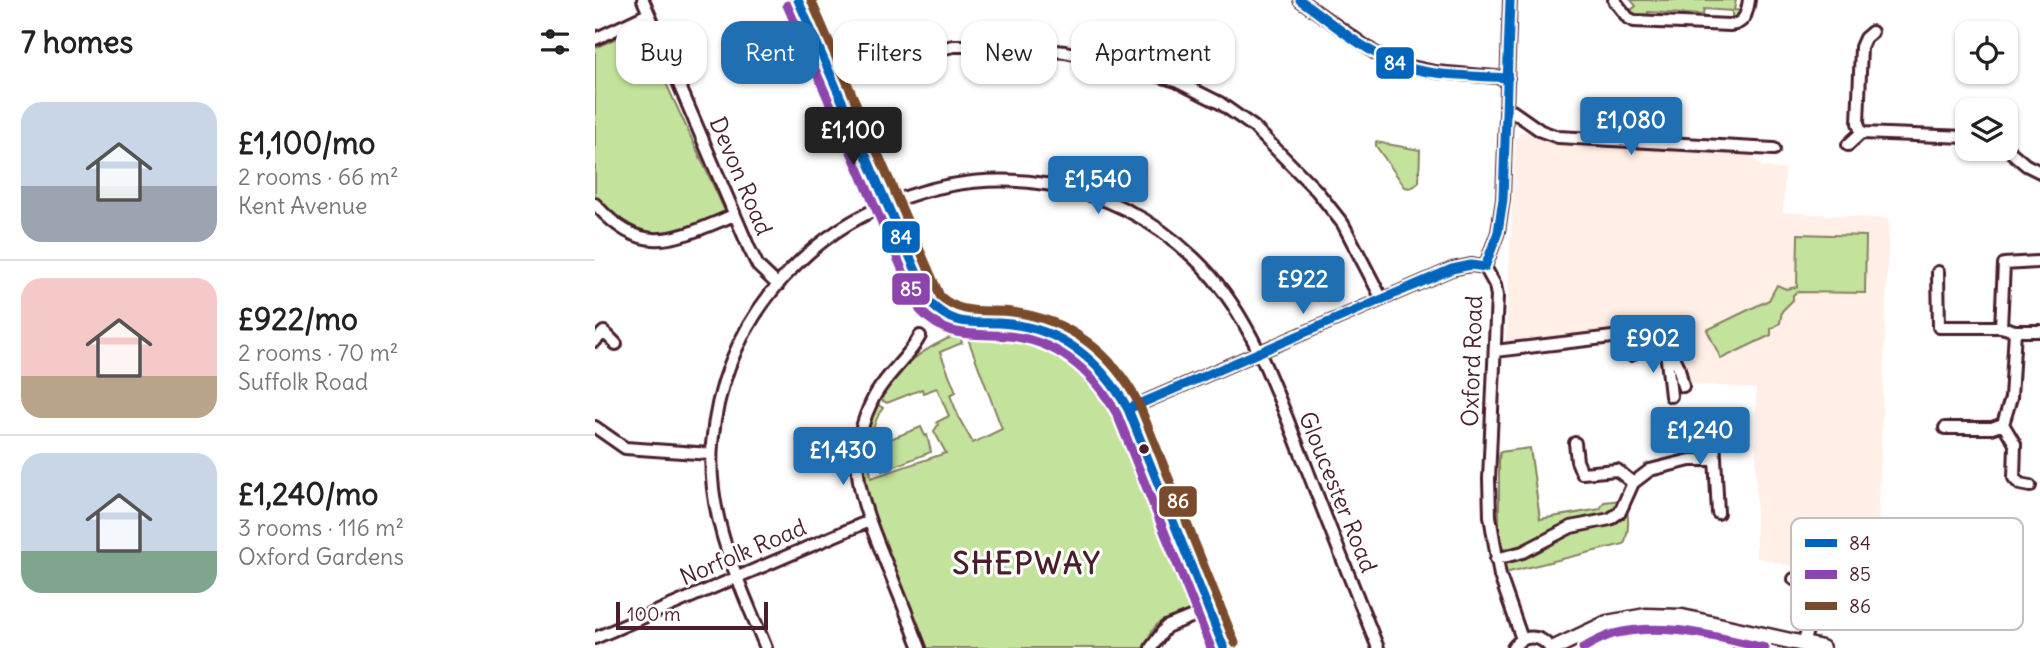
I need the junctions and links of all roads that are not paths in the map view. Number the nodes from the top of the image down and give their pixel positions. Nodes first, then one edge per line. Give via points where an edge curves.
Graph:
1 (643, 0) edge
2 (798, 0) edge
3 (1300, 0) edge
4 (1510, 0) edge
5 (1615, 0) edge
6 (1749, 0) edge
7 (648, 14) junction
8 (1872, 32) dead end
9 (595, 39) edge
10 (947, 47) edge
11 (1508, 78) junction
12 (1508, 108) junction
13 (1861, 133) junction
14 (1955, 137) edge
15 (1848, 145) dead end
16 (1774, 149) dead end
17 (2018, 158) edge
18 (2040, 172) edge
19 (595, 204) edge
20 (886, 204) junction
21 (734, 215) junction
22 (2037, 262) dead end
23 (1485, 267) junction
24 (1938, 272) dead end
25 (778, 285) junction
26 (1382, 299) junction
27 (2001, 327) junction
28 (2015, 331) junction
29 (2040, 331) edge
30 (1629, 335) junction
31 (920, 336) dead end
32 (595, 341) edge
33 (616, 344) dead end
34 (1495, 351) junction
35 (1666, 351) junction
36 (1259, 352) junction
37 (1631, 355) dead end
38 (1683, 386) dead end
39 (1671, 396) dead end
40 (1128, 409) junction
41 (1713, 420) dead end
42 (2003, 424) junction
43 (595, 427) edge
44 (1945, 428) dead end
45 (1575, 443) dead end
46 (711, 454) junction
47 (1715, 460) junction
48 (1633, 483) junction
49 (2030, 486) dead end
50 (1718, 513) dead end
51 (869, 521) junction
52 (1496, 559) junction
53 (737, 576) junction
54 (1208, 610) junction
55 (1806, 630) edge
56 (1744, 631) junction
57 (595, 638) edge
58 (1522, 639) junction
59 (1803, 644) junction
60 (766, 648) edge
61 (920, 648) edge
62 (1151, 648) edge
63 (1224, 648) edge
64 (1378, 648) edge
65 (1513, 648) edge
66 (1552, 648) edge
67 (1740, 648) edge
68 (1822, 648) edge

1 - 7 street, Devon Road
2 - 20 street
3 - 11 street via 1397,64
4 - 11 street, Oxford Road
5 - 6 street via 1634,21 1731,25 1744,18
7 - 9 street
7 - 21 street, Devon Road
8 - 13 street via 1861,47
10 - 26 street via 1007,46 1065,52 1176,81 1220,103 1254,127 1317,191 1343,224
11 - 12 street, Oxford Road
12 - 16 street via 1557,137
12 - 23 street, Oxford Road via 1503,199 1498,232
13 - 14 street
13 - 15 street
17 - 18 street
19 - 21 street via 624,231 658,240 675,239
20 - 25 street, Gloucester Road via 824,239
20 - 36 street, Gloucester Road via 928,190 988,182 1054,187 1112,204 1165,234 1205,269 1235,306
20 - 40 street via 926,295 940,314 960,323 1036,328 1060,338 1101,367
21 - 25 street, Devon Road via 758,266
22 - 27 street via 2004,264
23 - 26 street via 1452,269
23 - 34 street, Oxford Road via 1496,290
24 - 27 street via 1939,327
25 - 46 street, Gloucester Road via 753,318 730,362
26 - 36 street
27 - 28 street
28 - 29 street
28 - 42 street via 2011,398
30 - 34 street
30 - 35 street via 1647,337
30 - 37 street
31 - 51 street via 912,352 876,392 863,423 856,467
32 - 33 street via 604,332
34 - 52 street, Oxford Road via 1489,498
35 - 38 street via 1677,361
35 - 39 street
36 - 40 street
36 - 64 street, Gloucester Road
40 - 54 street
41 - 47 street
42 - 44 street
42 - 49 street via 2015,444 2014,478
43 - 46 street via 625,448
45 - 48 street via 1582,473 1617,470
46 - 53 street, Gloucester Road via 717,521
47 - 48 street via 1690,460 1650,470
47 - 50 street
48 - 52 street via 1620,512 1610,519 1571,527 1523,552
51 - 53 street, Norfolk Road
51 - 61 street
52 - 58 street, Oxford Road
53 - 57 street, Norfolk Road
53 - 60 street, Gloucester Road
54 - 62 street via 1165,627
54 - 63 street
55 - 59 street
56 - 59 street
56 - 66 street via 1682,617 1646,616 1607,623
56 - 67 street
58 - 65 street
58 - 66 street via 1539,638
59 - 68 street

